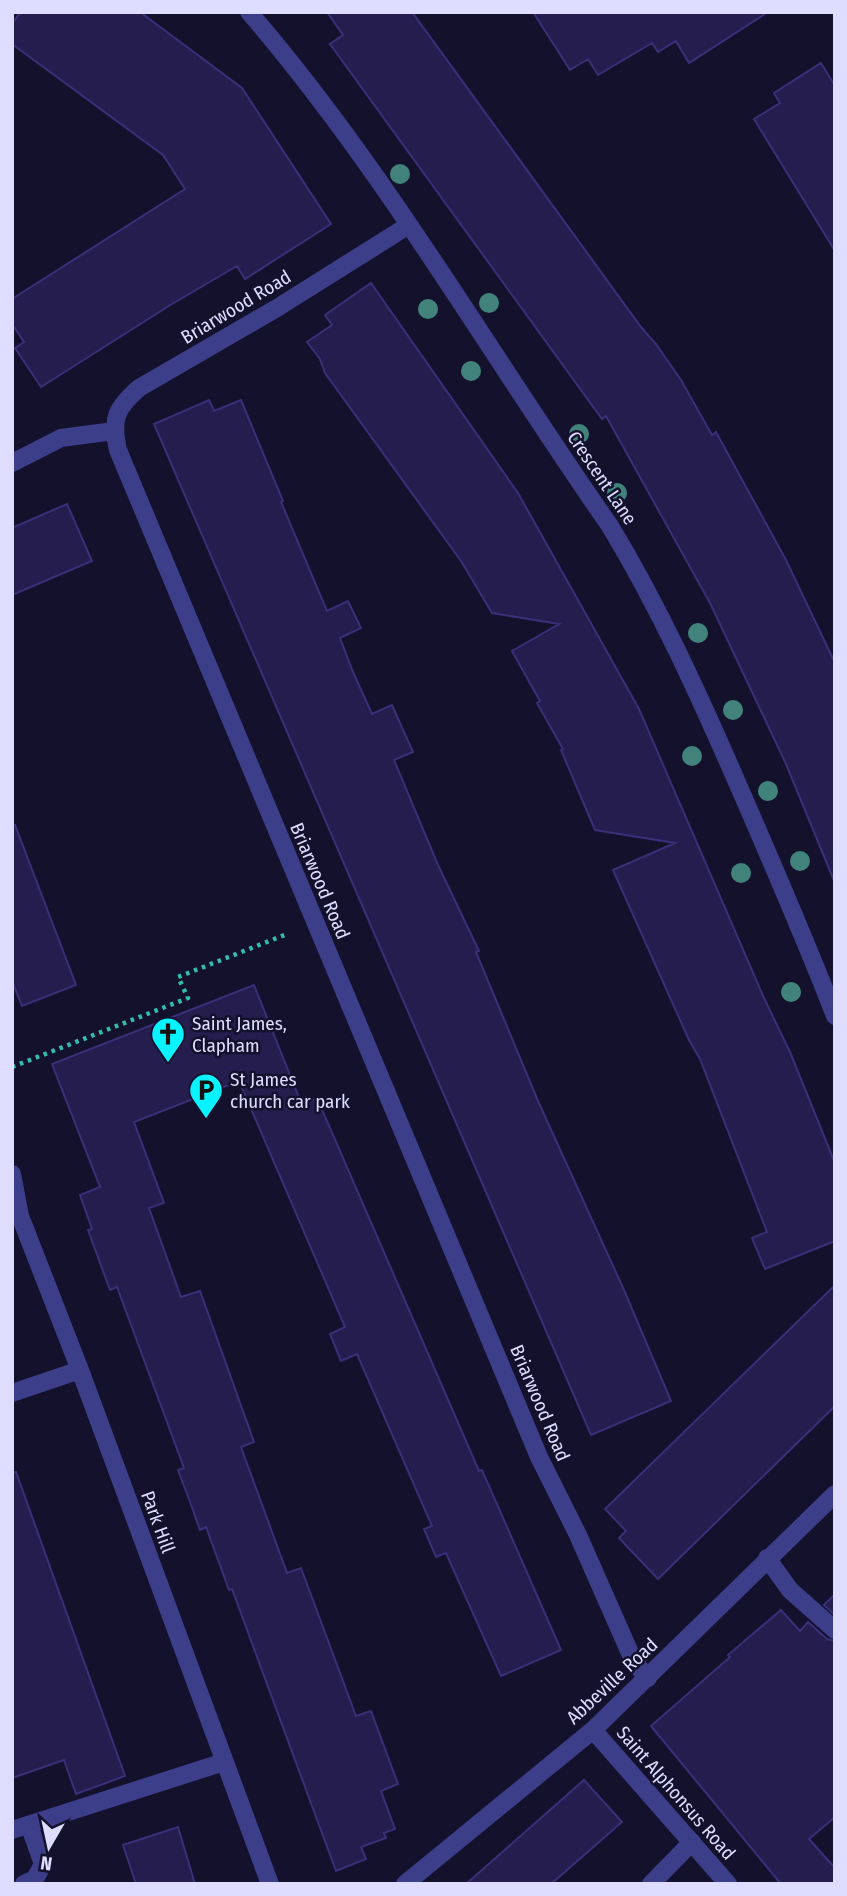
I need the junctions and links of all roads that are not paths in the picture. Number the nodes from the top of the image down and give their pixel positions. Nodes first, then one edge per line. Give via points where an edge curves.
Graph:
1 (249, 12) edge
2 (409, 225) junction
3 (114, 431) junction
4 (12, 463) edge
5 (835, 1016) edge
6 (12, 1174) edge
7 (80, 1370) junction
8 (12, 1393) edge
9 (835, 1494) edge
10 (767, 1558) junction
11 (835, 1630) edge
12 (648, 1678) junction
13 (593, 1730) junction
14 (224, 1762) junction
15 (21, 1828) edge
16 (692, 1842) junction
17 (24, 1884) edge
18 (270, 1884) edge
19 (405, 1884) edge
20 (651, 1884) edge
21 (728, 1884) edge

1 - 2 street, Crescent Lane via 305,80
2 - 3 street, Briarwood Road via 139,387 117,413
2 - 5 street, Crescent Lane via 637,571 711,724
3 - 4 street via 61,438
3 - 12 street, Briarwood Road via 313,922 539,1457 634,1662
6 - 7 street, Park Hill via 20,1216
7 - 8 street
7 - 14 street, Park Hill
9 - 10 street, Abbeville Road
10 - 11 street via 790,1590
10 - 12 street, Abbeville Road
12 - 13 street, Abbeville Road
13 - 16 street, Saint Alphonsus Road
13 - 19 street, Abbeville Road
14 - 15 street
14 - 18 street, Park Hill
15 - 17 street via 43,1864 35,1879
16 - 20 street
16 - 21 street, Saint Alphonsus Road

